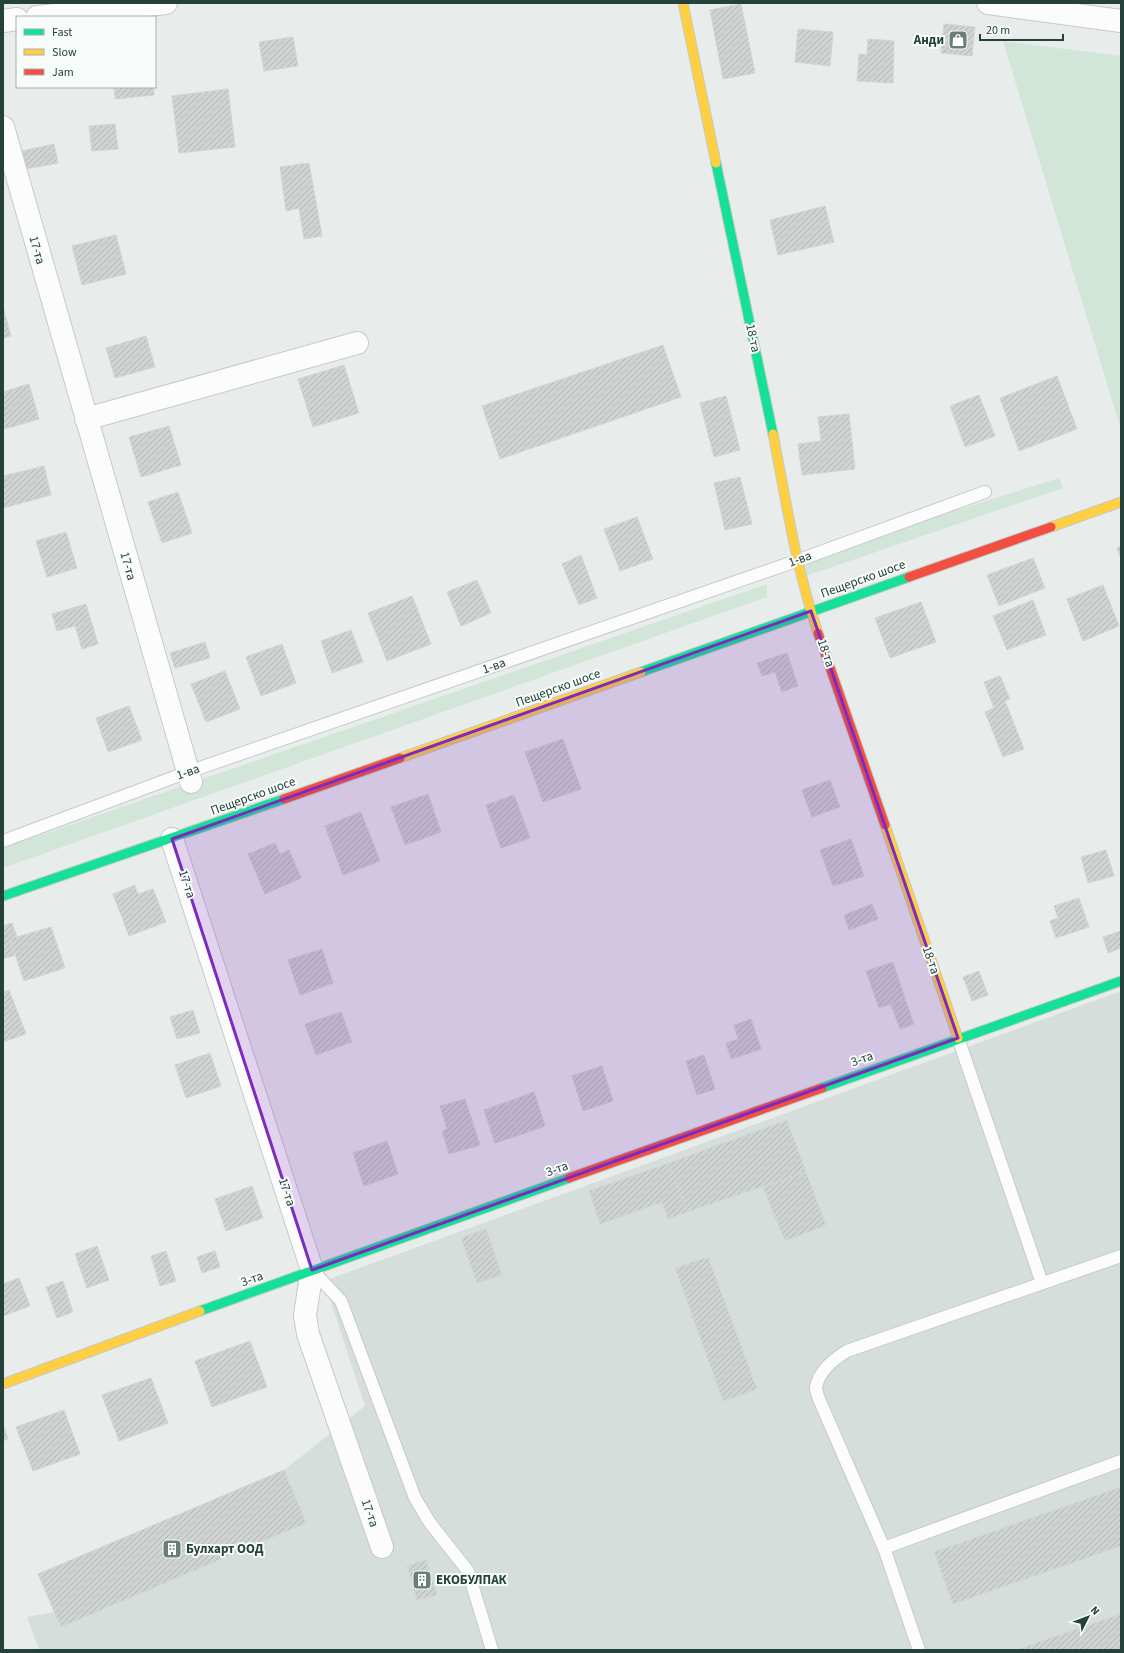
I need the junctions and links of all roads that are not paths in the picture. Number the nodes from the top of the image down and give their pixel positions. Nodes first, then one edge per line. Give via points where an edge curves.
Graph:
1 (166, 3) edge
2 (682, 3) edge
3 (988, 3) edge
4 (46, 16) edge
5 (16, 19) edge
6 (3, 21) edge
7 (1121, 21) edge
8 (3, 128) edge
9 (357, 343) dead end
10 (86, 419) junction
11 (985, 492) dead end
12 (1121, 502) edge
13 (799, 560) junction
14 (811, 612) junction
15 (189, 777) junction
16 (172, 839) junction
17 (3, 841) edge
18 (3, 896) edge
19 (1121, 981) edge
20 (958, 1038) junction
21 (1121, 1256) edge
22 (312, 1270) junction
23 (1042, 1284) junction
24 (3, 1384) edge
25 (1121, 1461) edge
26 (382, 1547) dead end
27 (884, 1548) junction
28 (492, 1650) edge
29 (919, 1650) edge

1 - 4 street
2 - 13 street, 18-та
3 - 7 street
5 - 6 street
8 - 10 street, 17-та
9 - 10 street
10 - 15 street, 17-та
11 - 13 lane, 1-ва
12 - 14 street, Пещерско шосе
13 - 14 street, 18-та
13 - 15 lane, 1-ва
14 - 16 street, Пещерско шосе
14 - 20 street, 18-та
15 - 17 lane, 1-ва
16 - 18 street, Пещерско шосе
16 - 22 street, 17-та
19 - 20 street, 3-та
20 - 22 street, 3-та
20 - 23 lane, 18-та
21 - 23 lane
22 - 24 street, 3-та
22 - 26 street, 17-та via 305,1315 308,1334
22 - 28 lane via 341,1301 415,1498 468,1571
23 - 27 lane via 848,1351 835,1359 821,1374 816,1389 822,1406
25 - 27 lane
27 - 29 lane

